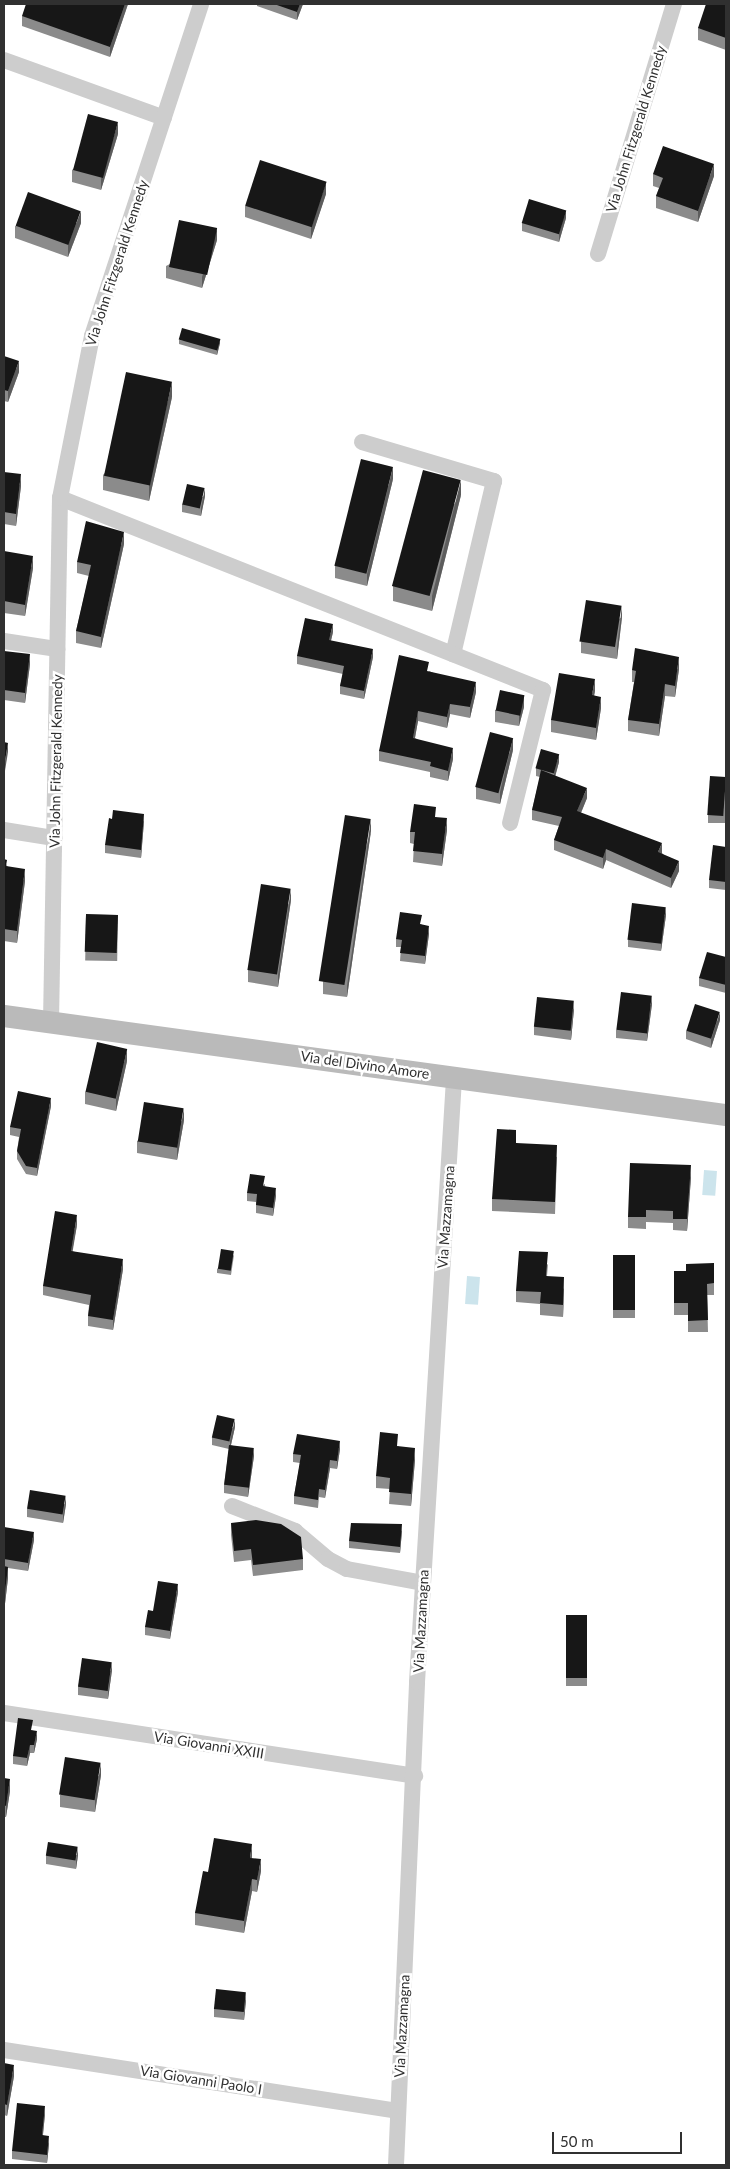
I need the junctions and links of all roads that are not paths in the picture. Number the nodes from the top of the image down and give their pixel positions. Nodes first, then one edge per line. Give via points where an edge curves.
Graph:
1 (201, 4) edge
2 (674, 4) edge
3 (4, 60) edge
4 (164, 118) junction
5 (598, 254) dead end
6 (362, 442) dead end
7 (60, 498) junction
8 (4, 641) edge
9 (57, 649) junction
10 (453, 654) junction
11 (510, 822) dead end
12 (4, 830) edge
13 (54, 838) junction
14 (4, 1016) edge
15 (51, 1023) junction
16 (454, 1078) junction
17 (726, 1115) edge
18 (232, 1506) dead end
19 (423, 1583) junction
20 (4, 1713) edge
21 (415, 1776) junction
22 (4, 2050) edge
23 (397, 2111) junction
24 (396, 2165) edge

1 - 4 street, Via John Fitzgerald Kennedy
2 - 5 street, Via John Fitzgerald Kennedy
3 - 4 street
4 - 7 street, Via John Fitzgerald Kennedy via 92,336
6 - 10 street via 494,481
7 - 9 street, Via John Fitzgerald Kennedy
7 - 10 street
8 - 9 street
9 - 13 street, Via John Fitzgerald Kennedy
10 - 11 street via 543,690
12 - 13 street
13 - 15 street, Via John Fitzgerald Kennedy
14 - 15 main road, Via del Divino Amore
15 - 16 main road, Via del Divino Amore
16 - 17 main road, Via del Divino Amore
16 - 19 street, Via Mazzamagna
18 - 19 street via 287,1527 328,1559 347,1569
19 - 21 street, Via Mazzamagna
20 - 21 street, Via Giovanni XXIII
21 - 23 street, Via Mazzamagna
22 - 23 street, Via Giovanni Paolo I
23 - 24 street, Via Mazzamagna

